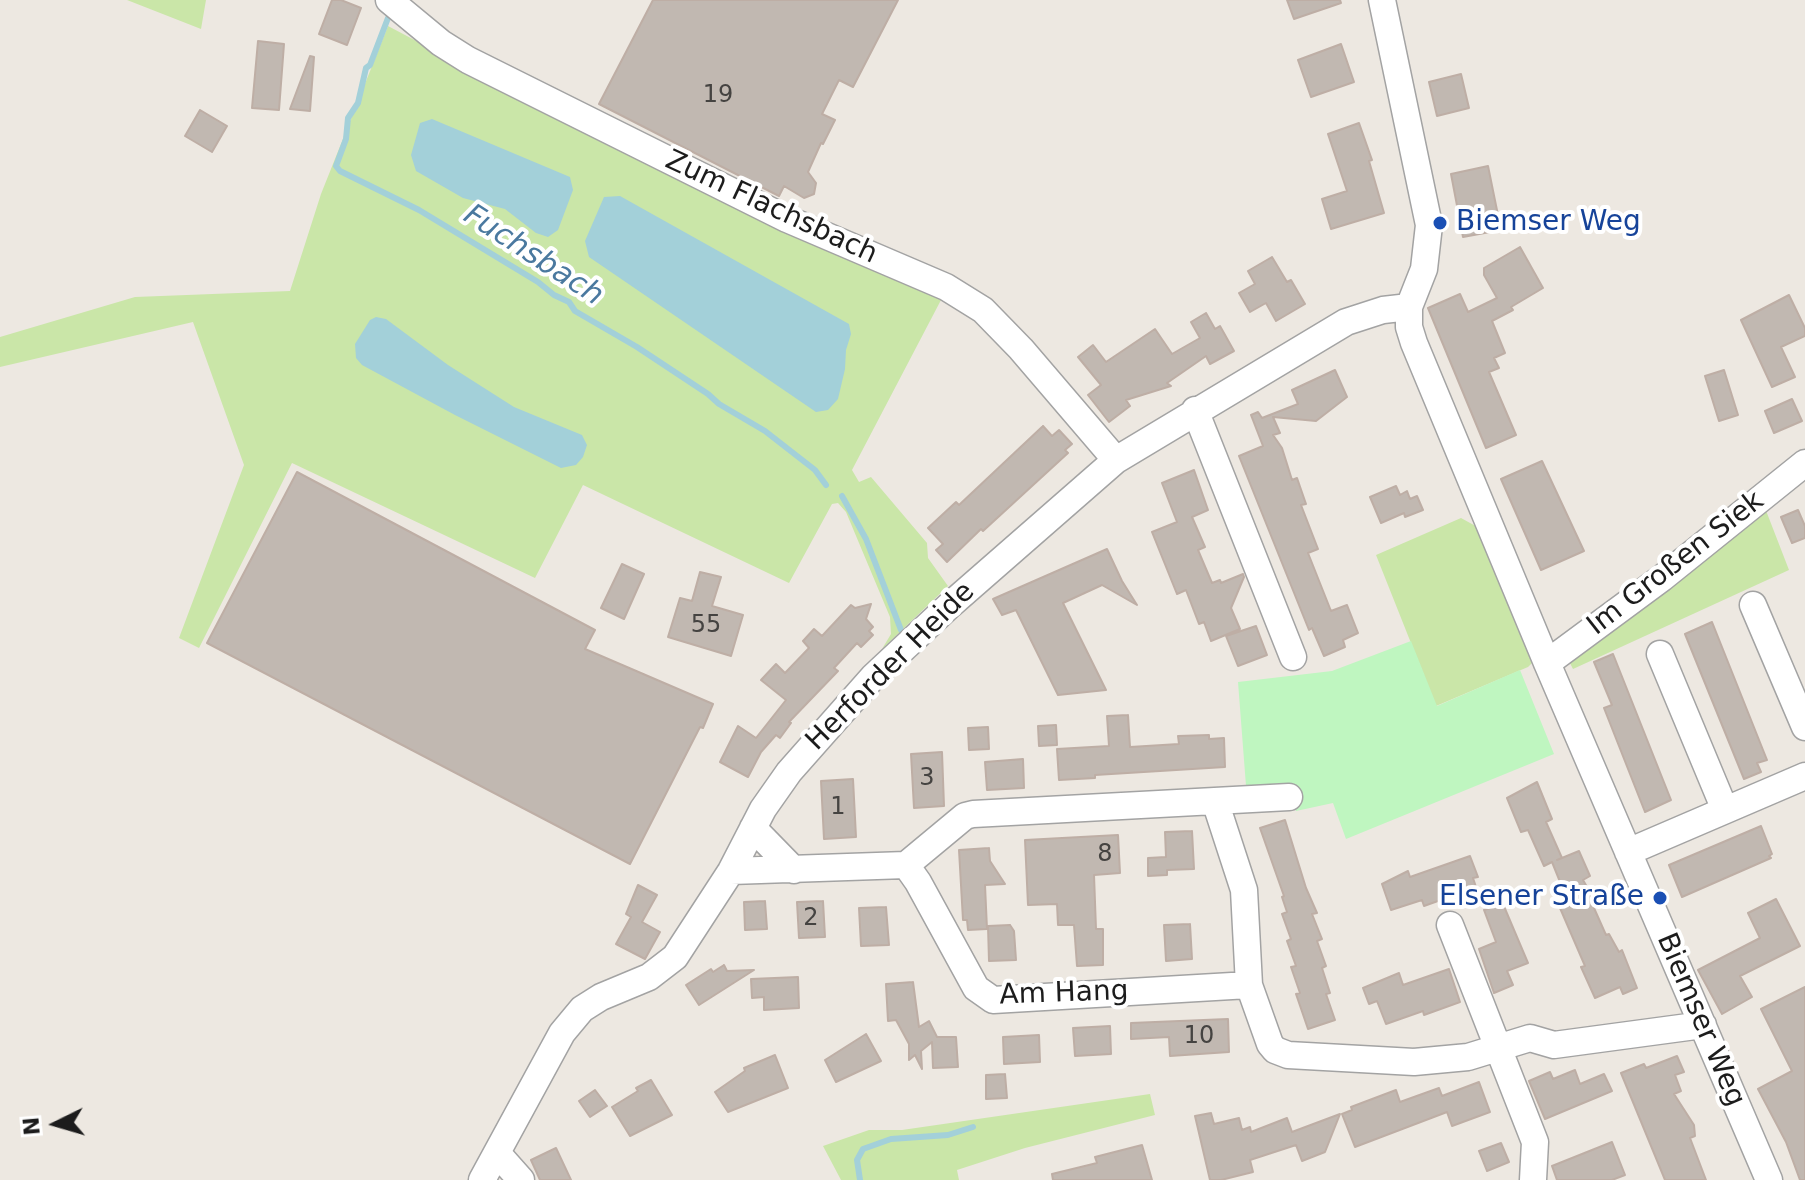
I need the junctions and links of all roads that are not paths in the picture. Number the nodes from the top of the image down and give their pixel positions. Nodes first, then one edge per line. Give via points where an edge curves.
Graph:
1 (389, 0) edge
2 (1382, 0) edge
3 (1409, 307) junction
4 (1195, 410) junction
5 (1116, 460) junction
6 (1805, 463) edge
7 (1753, 605) dead end
8 (1660, 654) dead end
9 (1293, 657) dead end
10 (1547, 663) junction
11 (1805, 727) edge
12 (1805, 776) edge
13 (1289, 797) dead end
14 (1215, 801) junction
15 (1725, 810) junction
16 (753, 828) junction
17 (1628, 852) junction
18 (906, 865) junction
19 (794, 870) junction
20 (731, 871) junction
21 (1450, 925) dead end
22 (1249, 985) junction
23 (1703, 1025) junction
24 (1498, 1049) junction
25 (497, 1153) junction
26 (482, 1180) edge
27 (521, 1180) edge
28 (1533, 1180) edge
29 (1769, 1180) edge

1 - 5 street, Zum Flachsbach via 468,60 787,219 958,294 983,310 1021,349
2 - 3 street via 1429,225 1424,269
3 - 4 street, Herforder Heide via 1346,322
3 - 10 street, Biemser Weg via 1414,343
4 - 5 street, Herforder Heide
4 - 9 street
5 - 16 street, Herforder Heide via 873,677 789,772
6 - 10 street, Im Großen Siek
7 - 11 street
8 - 15 street
10 - 17 street, Biemser Weg
12 - 15 street
13 - 14 street
14 - 18 street via 973,814
14 - 22 street via 1244,890
15 - 17 street
16 - 19 street
16 - 20 street, Herforder Heide
17 - 23 street, Biemser Weg
18 - 19 street
18 - 22 street, Am Hang via 976,988 993,1000
19 - 20 street
20 - 25 street, Herforder Heide via 675,957 649,977 582,1009 562,1033
21 - 24 street
22 - 24 street via 1270,1044 1288,1055 1414,1062
23 - 24 street via 1554,1045 1530,1038
23 - 29 street, Biemser Weg
24 - 28 street via 1535,1142
25 - 26 street, Herforder Heide
25 - 27 street

